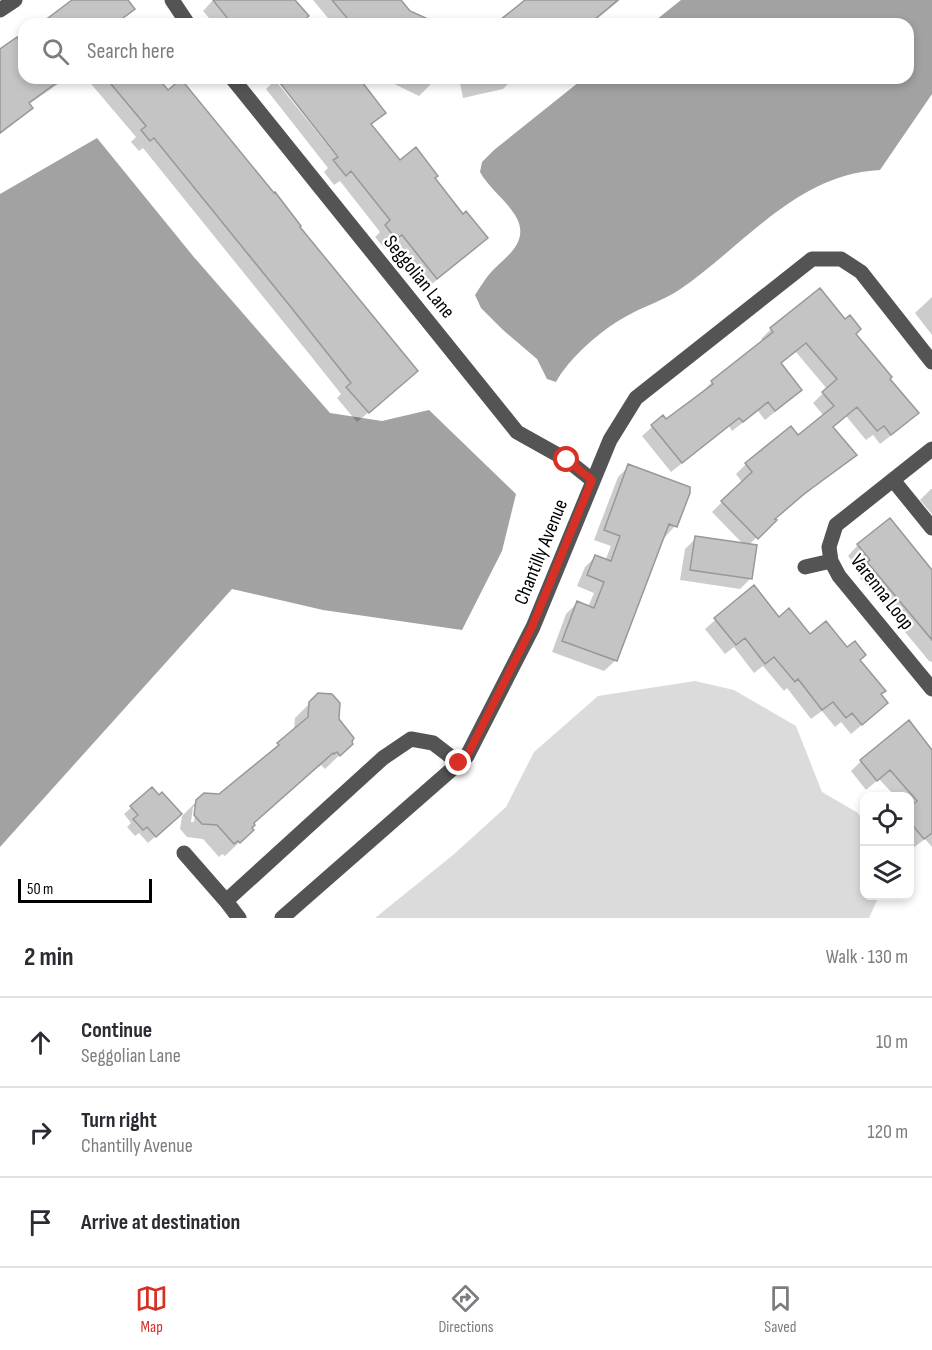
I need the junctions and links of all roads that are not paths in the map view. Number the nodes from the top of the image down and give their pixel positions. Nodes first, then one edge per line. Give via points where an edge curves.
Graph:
1 (15, 0) edge
2 (172, 0) edge
3 (0, 10) edge
4 (184, 18) edge
5 (237, 84) edge
6 (932, 362) edge
7 (932, 449) edge
8 (592, 480) junction
9 (893, 480) junction
10 (932, 528) edge
11 (831, 561) junction
12 (805, 567) dead end
13 (932, 688) edge
14 (459, 763) junction
15 (184, 853) dead end
16 (226, 901) junction
17 (238, 918) edge
18 (282, 918) edge

1 - 3 street
2 - 4 street
5 - 8 street, Seggolian Lane via 517,432 567,460
6 - 8 street, Chantilly Avenue via 861,272 841,259 812,259 636,398 610,440
7 - 9 street, Varenna Loop
8 - 14 street, Chantilly Avenue via 532,627 467,756
9 - 10 street
9 - 11 street, Varenna Loop via 836,525 829,547
11 - 12 street
11 - 13 street, Varenna Loop via 839,576
14 - 16 street via 433,743 411,739 345,791
14 - 18 street, Chantilly Avenue
15 - 16 street
16 - 17 street

